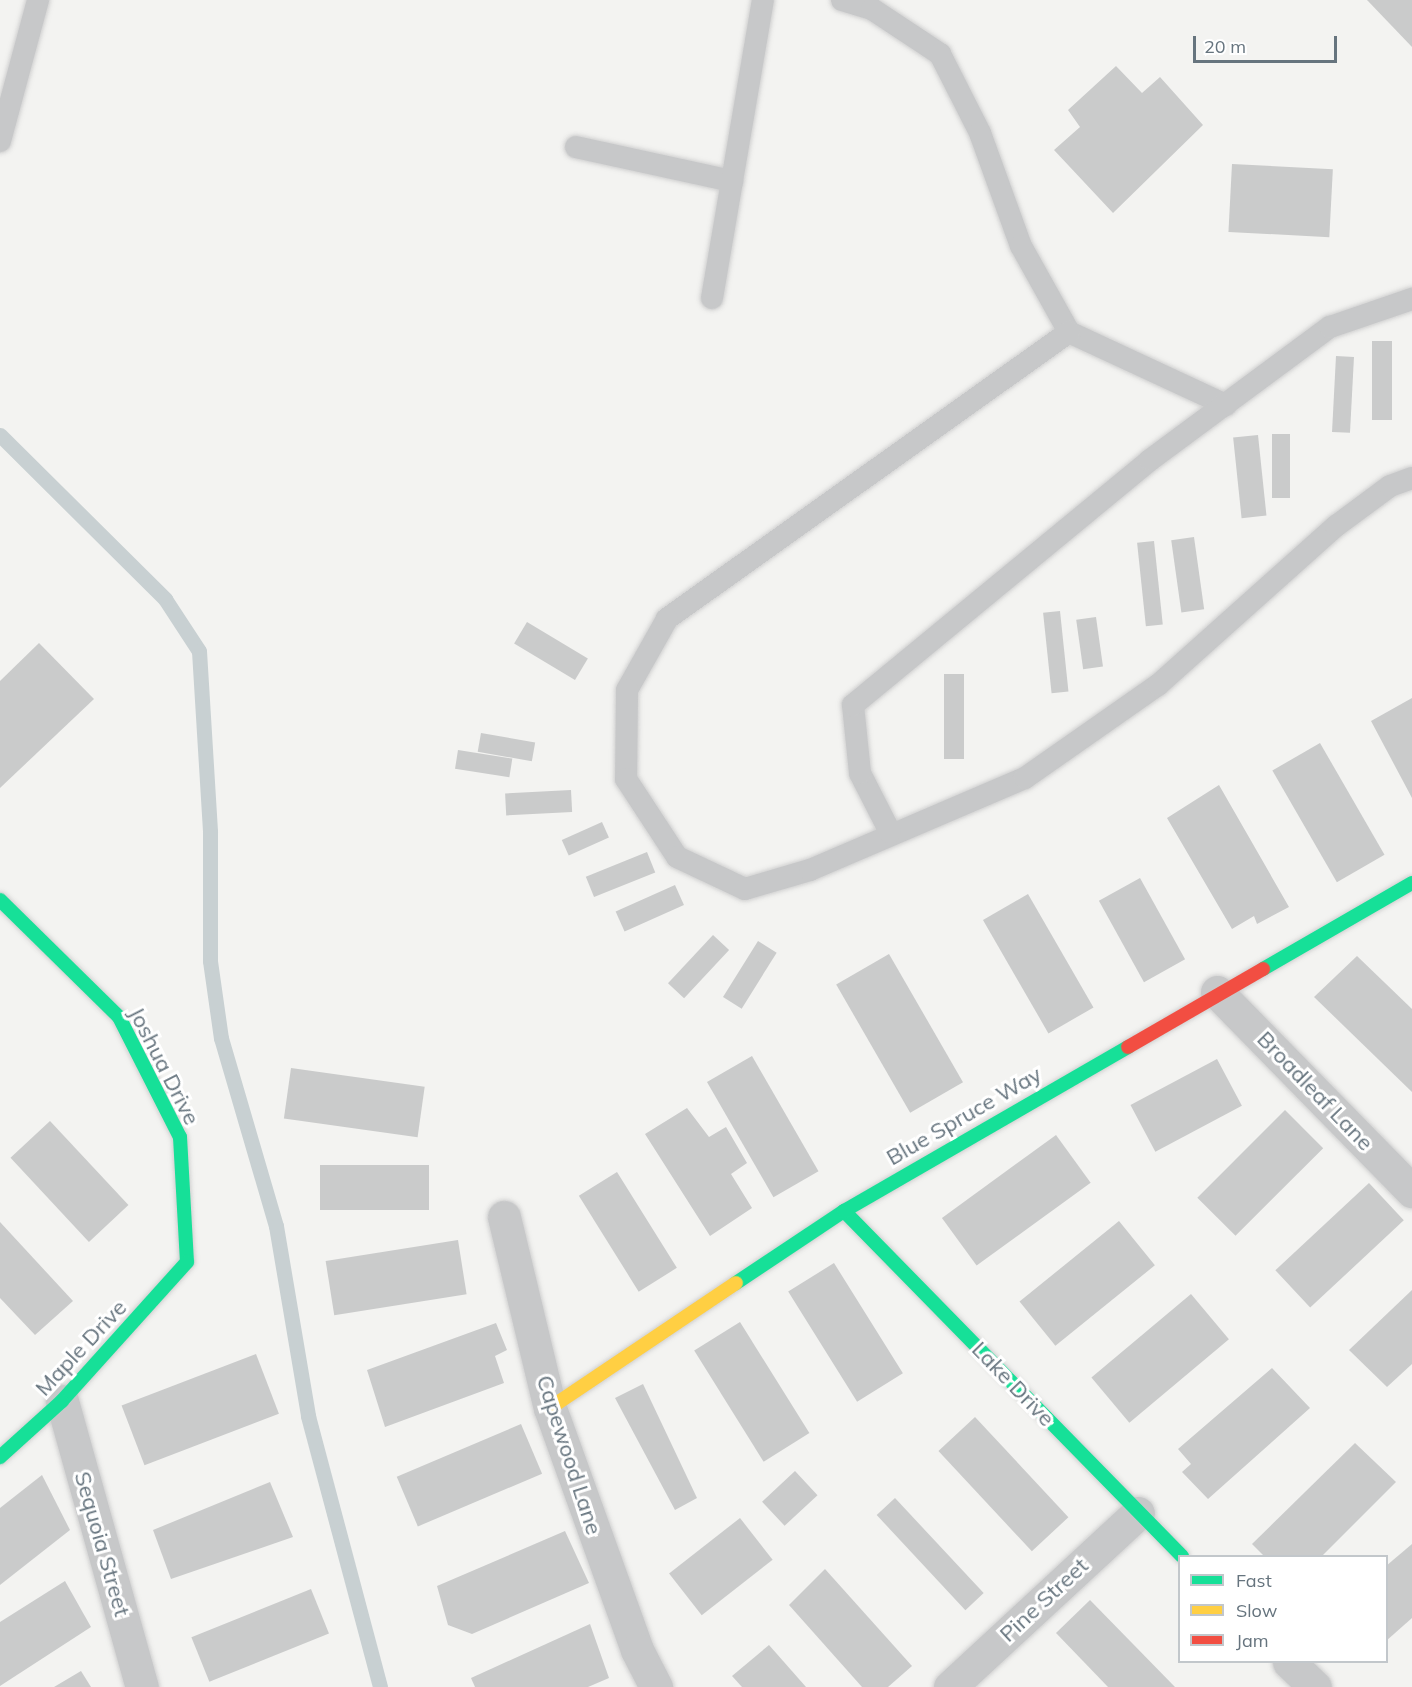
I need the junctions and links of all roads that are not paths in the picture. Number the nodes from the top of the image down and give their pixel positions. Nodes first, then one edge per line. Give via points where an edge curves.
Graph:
1 (38, 0) edge
2 (763, 0) edge
3 (842, 0) edge
4 (0, 141) edge
5 (576, 147) dead end
6 (732, 181) junction
7 (712, 298) dead end
8 (1412, 299) edge
9 (1069, 332) junction
10 (1226, 405) junction
11 (1412, 478) edge
12 (890, 832) junction
13 (1412, 884) edge
14 (0, 900) edge
15 (1217, 992) junction
16 (1412, 1191) edge
17 (844, 1211) junction
18 (504, 1217) dead end
19 (187, 1262) joint
20 (62, 1401) junction
21 (550, 1408) junction
22 (0, 1457) edge
23 (1138, 1513) junction
24 (1180, 1555) edge
25 (1290, 1663) edge
26 (142, 1687) edge
27 (656, 1687) edge
28 (950, 1687) edge
29 (1315, 1687) edge

1 - 4 lane
2 - 6 lane
3 - 9 lane via 872,9 940,54 980,133 1021,246
5 - 6 lane
6 - 7 lane
8 - 10 lane via 1330,327
9 - 10 lane
9 - 12 lane via 667,619 627,690 626,779 676,857 745,889 810,870
10 - 12 lane via 853,705 860,773
11 - 12 lane via 1390,486 1336,526 1158,685 1025,777
13 - 15 street, Blue Spruce Way
14 - 19 street, Joshua Drive via 119,1017 180,1137
15 - 16 street, Broadleaf Lane
15 - 17 street, Blue Spruce Way
17 - 21 street, Blue Spruce Way
17 - 23 street, Lake Drive
18 - 21 street, Capewood Lane
19 - 20 street, Maple Drive
20 - 22 street, Maple Drive
20 - 26 street, Sequoia Street
21 - 27 street, Capewood Lane via 637,1650
23 - 24 street, Lake Drive
23 - 28 street, Pine Street
25 - 29 street

